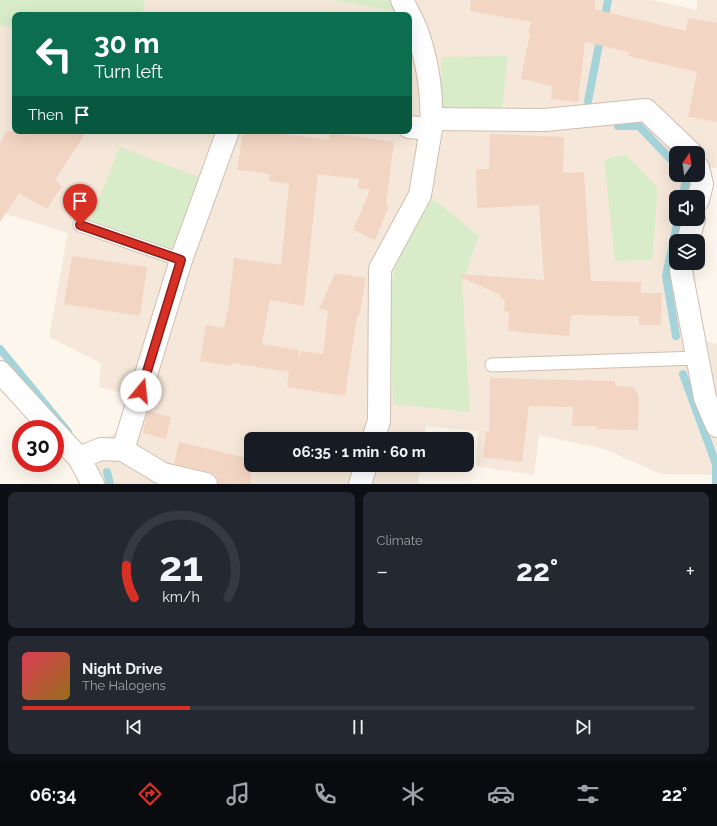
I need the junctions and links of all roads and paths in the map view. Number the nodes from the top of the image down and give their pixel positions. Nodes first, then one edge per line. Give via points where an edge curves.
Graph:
1 (402, 0) edge
2 (408, 12) edge
3 (412, 21) edge
4 (432, 124) junction
5 (412, 127) edge
6 (227, 134) edge
7 (684, 146) edge
8 (80, 225) dead end
9 (181, 260) junction
10 (681, 270) edge
11 (697, 358) junction
12 (492, 365) dead end
13 (0, 372) edge
14 (44, 420) edge
15 (717, 426) edge
16 (376, 432) edge
17 (64, 442) edge
18 (123, 450) junction
19 (79, 458) junction
20 (364, 472) edge
21 (93, 484) edge
22 (206, 484) edge
23 (360, 484) edge

1 - 2 street
3 - 4 street via 428,67
4 - 5 street
4 - 7 street via 545,120 646,110
4 - 16 street via 420,195 380,269 379,422
6 - 9 street
8 - 9 lane
9 - 18 street
10 - 11 street
11 - 12 lane
11 - 15 street via 705,398
13 - 14 street
17 - 19 street
18 - 19 street via 101,449
18 - 22 street via 163,474
19 - 21 street
20 - 23 street

